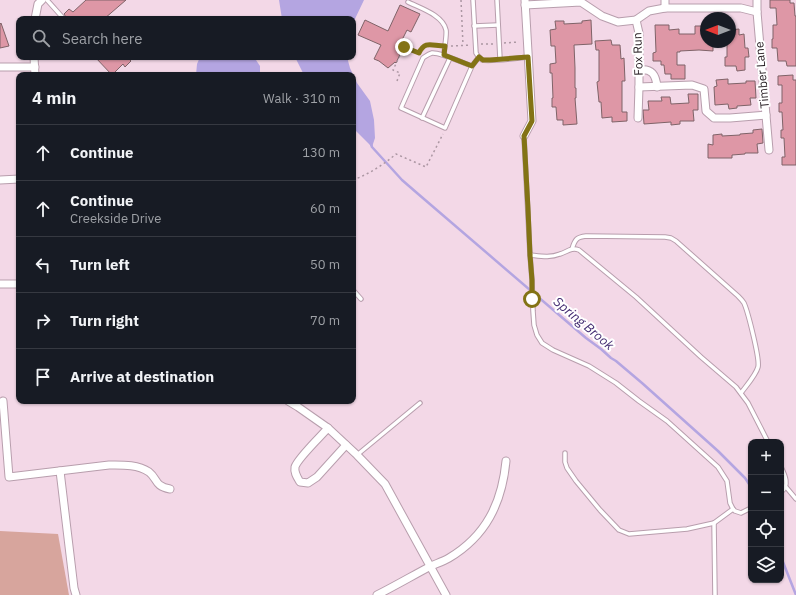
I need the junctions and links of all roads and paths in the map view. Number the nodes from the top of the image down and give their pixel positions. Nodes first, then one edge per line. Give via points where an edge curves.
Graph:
1 (42, 0) edge
2 (47, 0) edge
3 (461, 0) edge
4 (473, 0) edge
5 (497, 0) edge
6 (665, 0) edge
7 (758, 0) edge
8 (408, 2) dead end
9 (525, 2) edge
10 (665, 8) junction
11 (757, 12) junction
12 (36, 16) edge
13 (61, 16) edge
14 (636, 20) junction
15 (498, 25) junction
16 (474, 26) junction
17 (400, 44) dead end
18 (463, 45) dead end
19 (445, 46) junction
20 (404, 47) junction
21 (444, 55) junction
22 (479, 57) junction
23 (528, 57) junction
24 (450, 58) junction
25 (500, 59) junction
26 (34, 60) edge
27 (472, 66) junction
28 (0, 67) edge
29 (35, 67) junction
30 (639, 70) junction
31 (35, 72) edge
32 (397, 81) dead end
33 (657, 86) junction
34 (639, 87) junction
35 (766, 115) junction
36 (422, 118) junction
37 (638, 118) dead end
38 (445, 128) junction
39 (524, 136) joint
40 (769, 150) dead end
41 (16, 179) edge
42 (356, 179) edge
43 (0, 180) edge
44 (572, 249) junction
45 (530, 255) junction
46 (0, 284) edge
47 (16, 284) edge
48 (356, 293) edge
49 (361, 299) dead end
50 (741, 393) junction
51 (2, 401) dead end
52 (420, 403) dead end
53 (293, 404) edge
54 (328, 428) junction
55 (766, 439) edge
56 (346, 445) junction
57 (565, 453) dead end
58 (357, 455) junction
59 (506, 461) dead end
60 (60, 471) junction
61 (784, 475) edge
62 (786, 487) joint
63 (170, 489) dead end
64 (796, 498) edge
65 (733, 510) junction
66 (748, 510) edge
67 (714, 523) junction
68 (431, 566) junction
69 (76, 595) edge
70 (377, 595) edge
71 (446, 595) edge
72 (715, 595) edge

1 - 12 street via 38,4
2 - 13 lane
3 - 18 path
4 - 16 lane
5 - 15 lane
6 - 10 street
7 - 11 street, Timber Lane
8 - 19 lane via 438,17 446,30
9 - 14 street via 581,2 602,16 618,22
9 - 23 street
10 - 11 street via 741,8
10 - 14 street via 649,11
11 - 35 street, Timber Lane
14 - 30 street, Fox Run via 639,33
15 - 16 lane
15 - 25 lane
16 - 22 lane via 476,52
17 - 20 path
19 - 20 path via 426,44 419,53
19 - 21 lane
20 - 32 path via 393,70 400,73
21 - 24 lane
21 - 36 lane via 426,55 401,108
22 - 25 lane via 483,60
22 - 27 lane
23 - 25 lane
23 - 39 street via 532,121
24 - 27 lane
24 - 36 lane
26 - 29 street
27 - 38 lane
28 - 29 street
29 - 31 street
30 - 33 street via 644,69 653,73
30 - 34 street, Fox Run
33 - 34 street
33 - 35 street via 692,85 704,89 706,111 714,118
34 - 37 street, Fox Run
35 - 40 street, Timber Lane
36 - 38 lane
38 - 42 path via 426,167 396,154 383,166
39 - 45 lane
41 - 43 street
44 - 45 lane via 552,256
44 - 50 lane via 579,250 625,288
44 - 50 lane via 577,238 586,236 665,237 676,241 744,302 758,365
45 - 65 lane via 534,325 542,343 589,366 667,421 718,466 727,481
46 - 47 street
48 - 49 lane
50 - 55 lane
51 - 60 street via 9,477
52 - 58 lane
53 - 54 street
54 - 56 street
54 - 56 street via 295,466 295,475 300,482 308,483 317,477
56 - 58 street
57 - 67 lane via 567,468 576,481 619,530 629,534 687,529
58 - 68 street via 385,484
59 - 68 street via 498,503 484,527 461,550
60 - 63 street via 109,465 129,466 150,473 158,484
60 - 69 street
61 - 62 lane
62 - 64 lane
65 - 66 lane via 741,513
65 - 67 lane
67 - 72 lane
68 - 70 street
68 - 71 street

